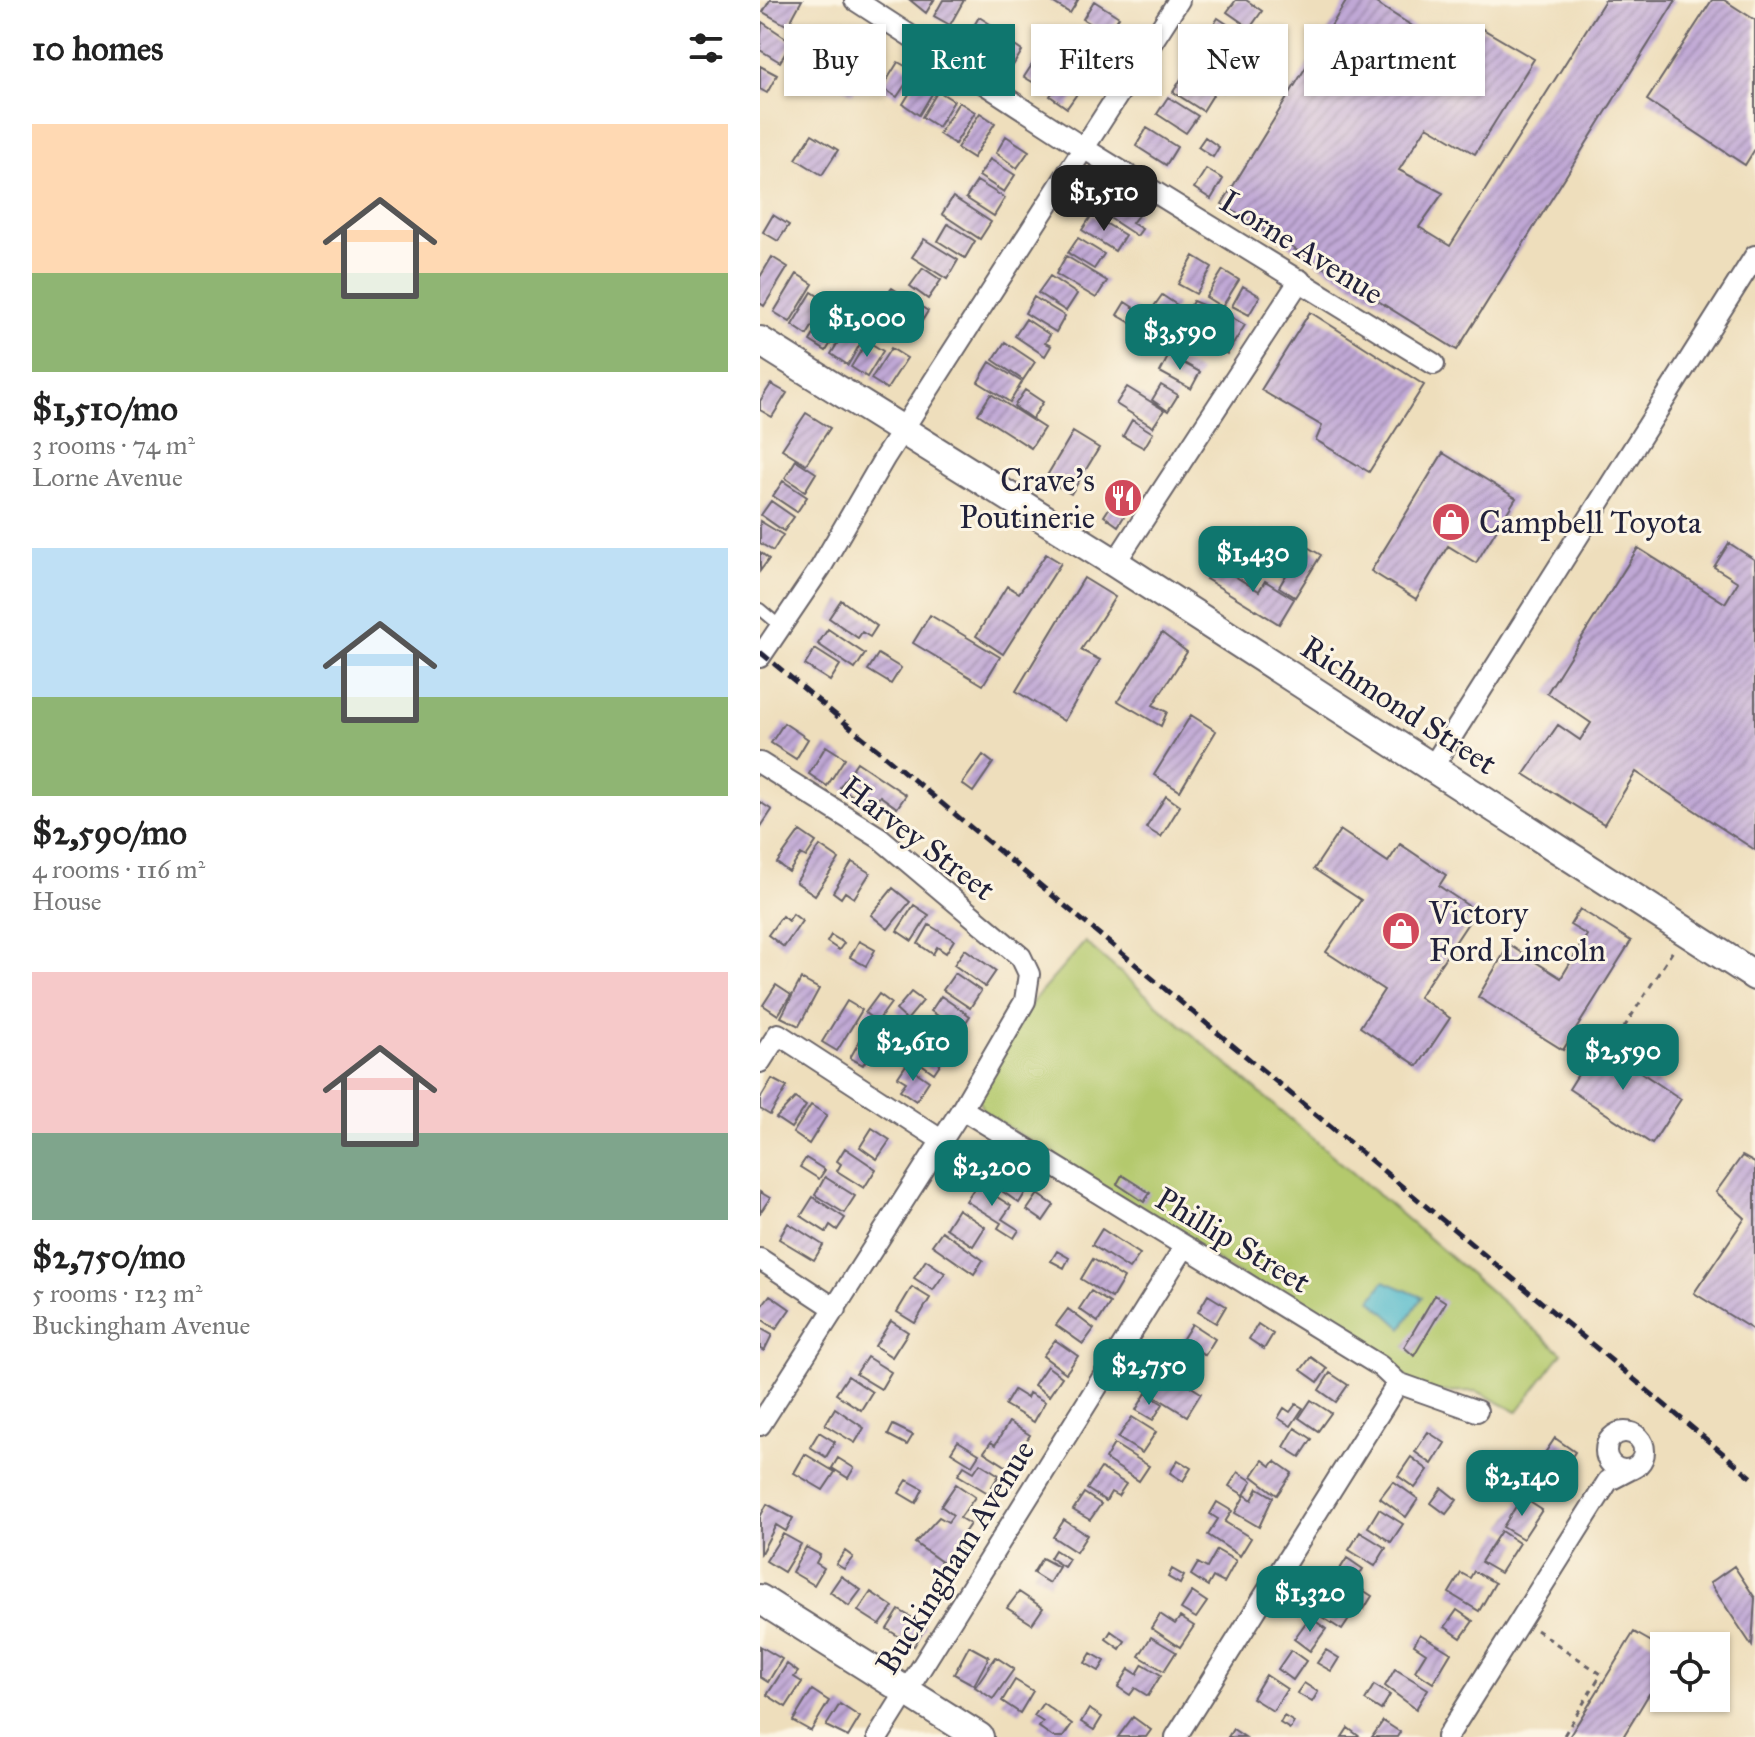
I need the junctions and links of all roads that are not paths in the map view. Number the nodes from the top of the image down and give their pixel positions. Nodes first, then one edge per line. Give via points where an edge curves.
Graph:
1 (855, 0) edge
2 (1179, 0) edge
3 (1085, 149) junction
4 (1755, 256) edge
5 (1300, 280) junction
6 (760, 341) edge
7 (1434, 364) dead end
8 (902, 431) junction
9 (1115, 563) junction
10 (760, 609) edge
11 (779, 625) junction
12 (760, 657) edge
13 (760, 763) edge
14 (1433, 766) junction
15 (1755, 976) edge
16 (760, 1062) edge
17 (962, 1109) junction
18 (941, 1140) junction
19 (1185, 1246) junction
20 (760, 1259) edge
21 (836, 1309) junction
22 (1398, 1383) junction
23 (1477, 1411) dead end
24 (760, 1425) edge
25 (1606, 1456) junction
26 (1629, 1470) junction
27 (1605, 1486) junction
28 (760, 1599) edge
29 (906, 1692) junction
30 (878, 1737) edge
31 (979, 1737) edge
32 (1176, 1737) edge
33 (1447, 1737) edge

1 - 3 street, Lorne Avenue
2 - 3 street
3 - 5 street, Lorne Avenue
3 - 8 street
4 - 14 street
5 - 7 street, Lorne Avenue
5 - 9 street
6 - 8 main road, Richmond Street
8 - 9 main road, Richmond Street
8 - 11 street via 821,567
9 - 14 main road, Richmond Street
10 - 11 lane
11 - 12 street
13 - 17 street, Harvey Street via 880,838 1021,957 1029,974 1025,1001
14 - 15 main road, Richmond Street
16 - 18 street via 778,1034
17 - 18 street
17 - 19 street, Phillip Street
18 - 21 street
19 - 22 street, Phillip Street via 1380,1366
19 - 29 street, Buckingham Avenue
20 - 21 street
21 - 24 street
22 - 23 street, Phillip Street
22 - 32 street
25 - 26 street via 1615,1468
25 - 26 street via 1616,1434 1635,1435 1644,1447 1643,1457
25 - 27 street
26 - 27 street
27 - 33 street
28 - 29 main road
29 - 30 street, Buckingham Avenue
29 - 31 main road

